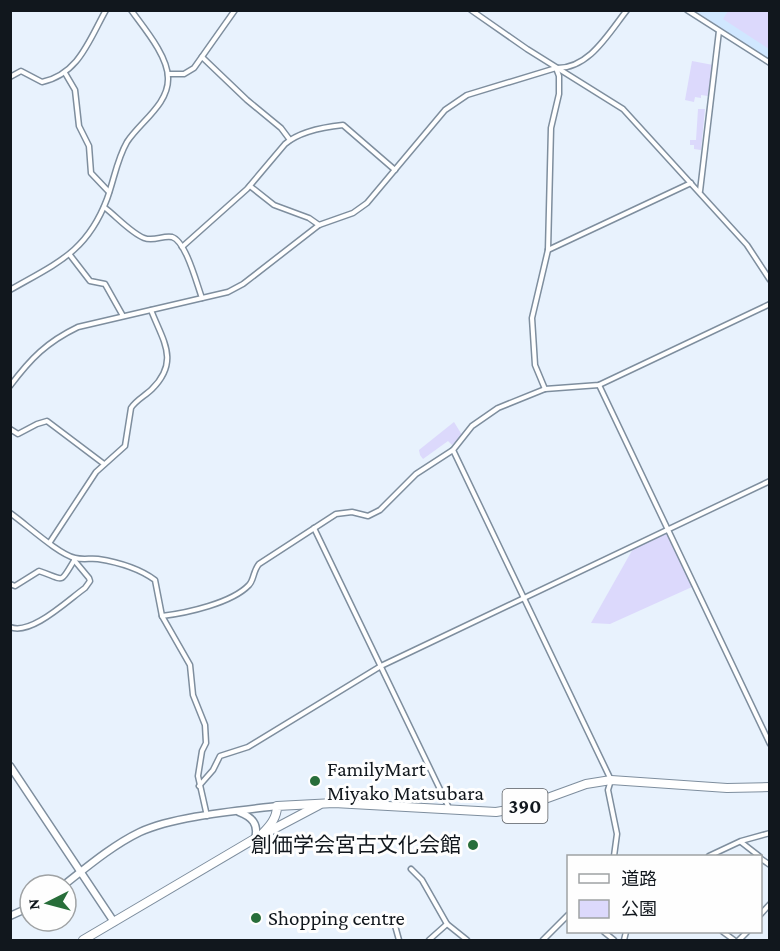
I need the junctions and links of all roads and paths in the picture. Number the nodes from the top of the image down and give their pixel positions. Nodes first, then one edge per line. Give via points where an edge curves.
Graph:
1 (106, 10) edge
2 (131, 10) edge
3 (235, 10) edge
4 (471, 10) edge
5 (627, 10) edge
6 (687, 10) edge
7 (719, 31) junction
8 (202, 57) junction
9 (770, 63) edge
10 (556, 68) junction
11 (65, 73) junction
12 (168, 74) junction
13 (10, 77) edge
14 (290, 140) junction
15 (395, 171) junction
16 (691, 183) junction
17 (250, 186) junction
18 (110, 192) junction
19 (699, 192) junction
20 (104, 207) junction
21 (319, 225) junction
22 (182, 247) junction
23 (548, 250) junction
24 (70, 255) junction
25 (770, 280) edge
26 (10, 290) edge
27 (202, 298) junction
28 (770, 304) edge
29 (151, 310) junction
30 (123, 316) junction
31 (10, 386) edge
32 (599, 386) junction
33 (544, 389) junction
34 (10, 429) edge
35 (453, 450) junction
36 (104, 464) junction
37 (770, 481) edge
38 (10, 513) edge
39 (314, 528) junction
40 (667, 529) junction
41 (50, 542) junction
42 (75, 559) junction
43 (10, 584) edge
44 (524, 598) junction
45 (162, 616) junction
46 (10, 627) edge
47 (381, 666) junction
48 (770, 744) edge
49 (10, 766) edge
50 (611, 780) junction
51 (199, 786) junction
52 (770, 787) edge
53 (326, 802) junction
54 (277, 806) junction
55 (450, 810) junction
56 (238, 811) junction
57 (207, 816) junction
58 (770, 833) edge
59 (258, 837) junction
60 (741, 842) junction
61 (614, 855) edge
62 (711, 855) edge
63 (757, 855) edge
64 (411, 868) dead end
65 (81, 872) junction
66 (78, 874) edge
67 (567, 916) edge
68 (114, 922) junction
69 (394, 922) dead end
70 (447, 924) junction
71 (82, 940) edge
72 (399, 940) edge
73 (429, 940) edge
74 (467, 940) edge
75 (543, 940) edge

1 - 11 street via 80,57
2 - 12 street via 164,59
3 - 8 street
4 - 10 street
5 - 10 street via 592,54 568,69
6 - 7 street
7 - 9 street
7 - 19 street
8 - 12 street via 190,72
8 - 14 street
10 - 15 street via 466,94 445,110
10 - 16 street via 623,109
10 - 23 street via 559,94 551,128
11 - 13 street via 42,82 21,71
11 - 18 street via 75,90 79,126 89,146 91,173
12 - 18 street via 167,89 160,101 125,146
14 - 15 street via 315,129 343,125
14 - 17 street
15 - 21 street via 353,213
16 - 19 street
16 - 23 street
17 - 21 street via 274,205
17 - 22 street
18 - 20 street
19 - 25 street via 747,245
20 - 22 street via 143,238 174,238
20 - 24 street via 87,237
21 - 27 street via 243,284
22 - 27 street
23 - 33 street via 532,318 535,365
24 - 26 street
24 - 30 street via 90,281 105,284
27 - 29 street
28 - 32 street
29 - 30 street
29 - 36 street via 166,351 166,372 131,408 125,446
30 - 31 street via 78,327 57,338 34,355
32 - 33 street
32 - 40 street
33 - 35 street via 486,416 472,426
34 - 36 street via 18,434 47,422
35 - 39 street via 416,474 372,515 336,514
35 - 44 street
36 - 41 street
37 - 40 street
38 - 41 street
39 - 45 street via 259,564 252,582 222,603
39 - 47 street
40 - 44 street
40 - 48 street
41 - 42 street
42 - 43 street via 61,579 39,571 21,584
42 - 45 street via 107,561 149,576 157,586
42 - 46 street via 89,578 85,588 37,624
44 - 47 street
44 - 50 street
45 - 51 street via 188,660 193,695 205,724
47 - 51 street via 248,747 220,756
47 - 55 street
49 - 65 main road
50 - 52 highway, 390
50 - 55 highway, 390 via 586,784 509,811
50 - 61 street via 608,790 617,834
51 - 57 street
53 - 54 highway, 390
53 - 55 highway, 390
53 - 59 highway
54 - 56 main road
54 - 59 highway via 273,821
56 - 57 main road
56 - 59 main road via 255,822
57 - 65 main road via 141,832
58 - 60 street
59 - 68 highway
60 - 62 street
60 - 63 street
64 - 70 street
65 - 66 main road
65 - 68 main road
67 - 75 street
68 - 71 highway
69 - 72 street
70 - 73 street
70 - 74 street

